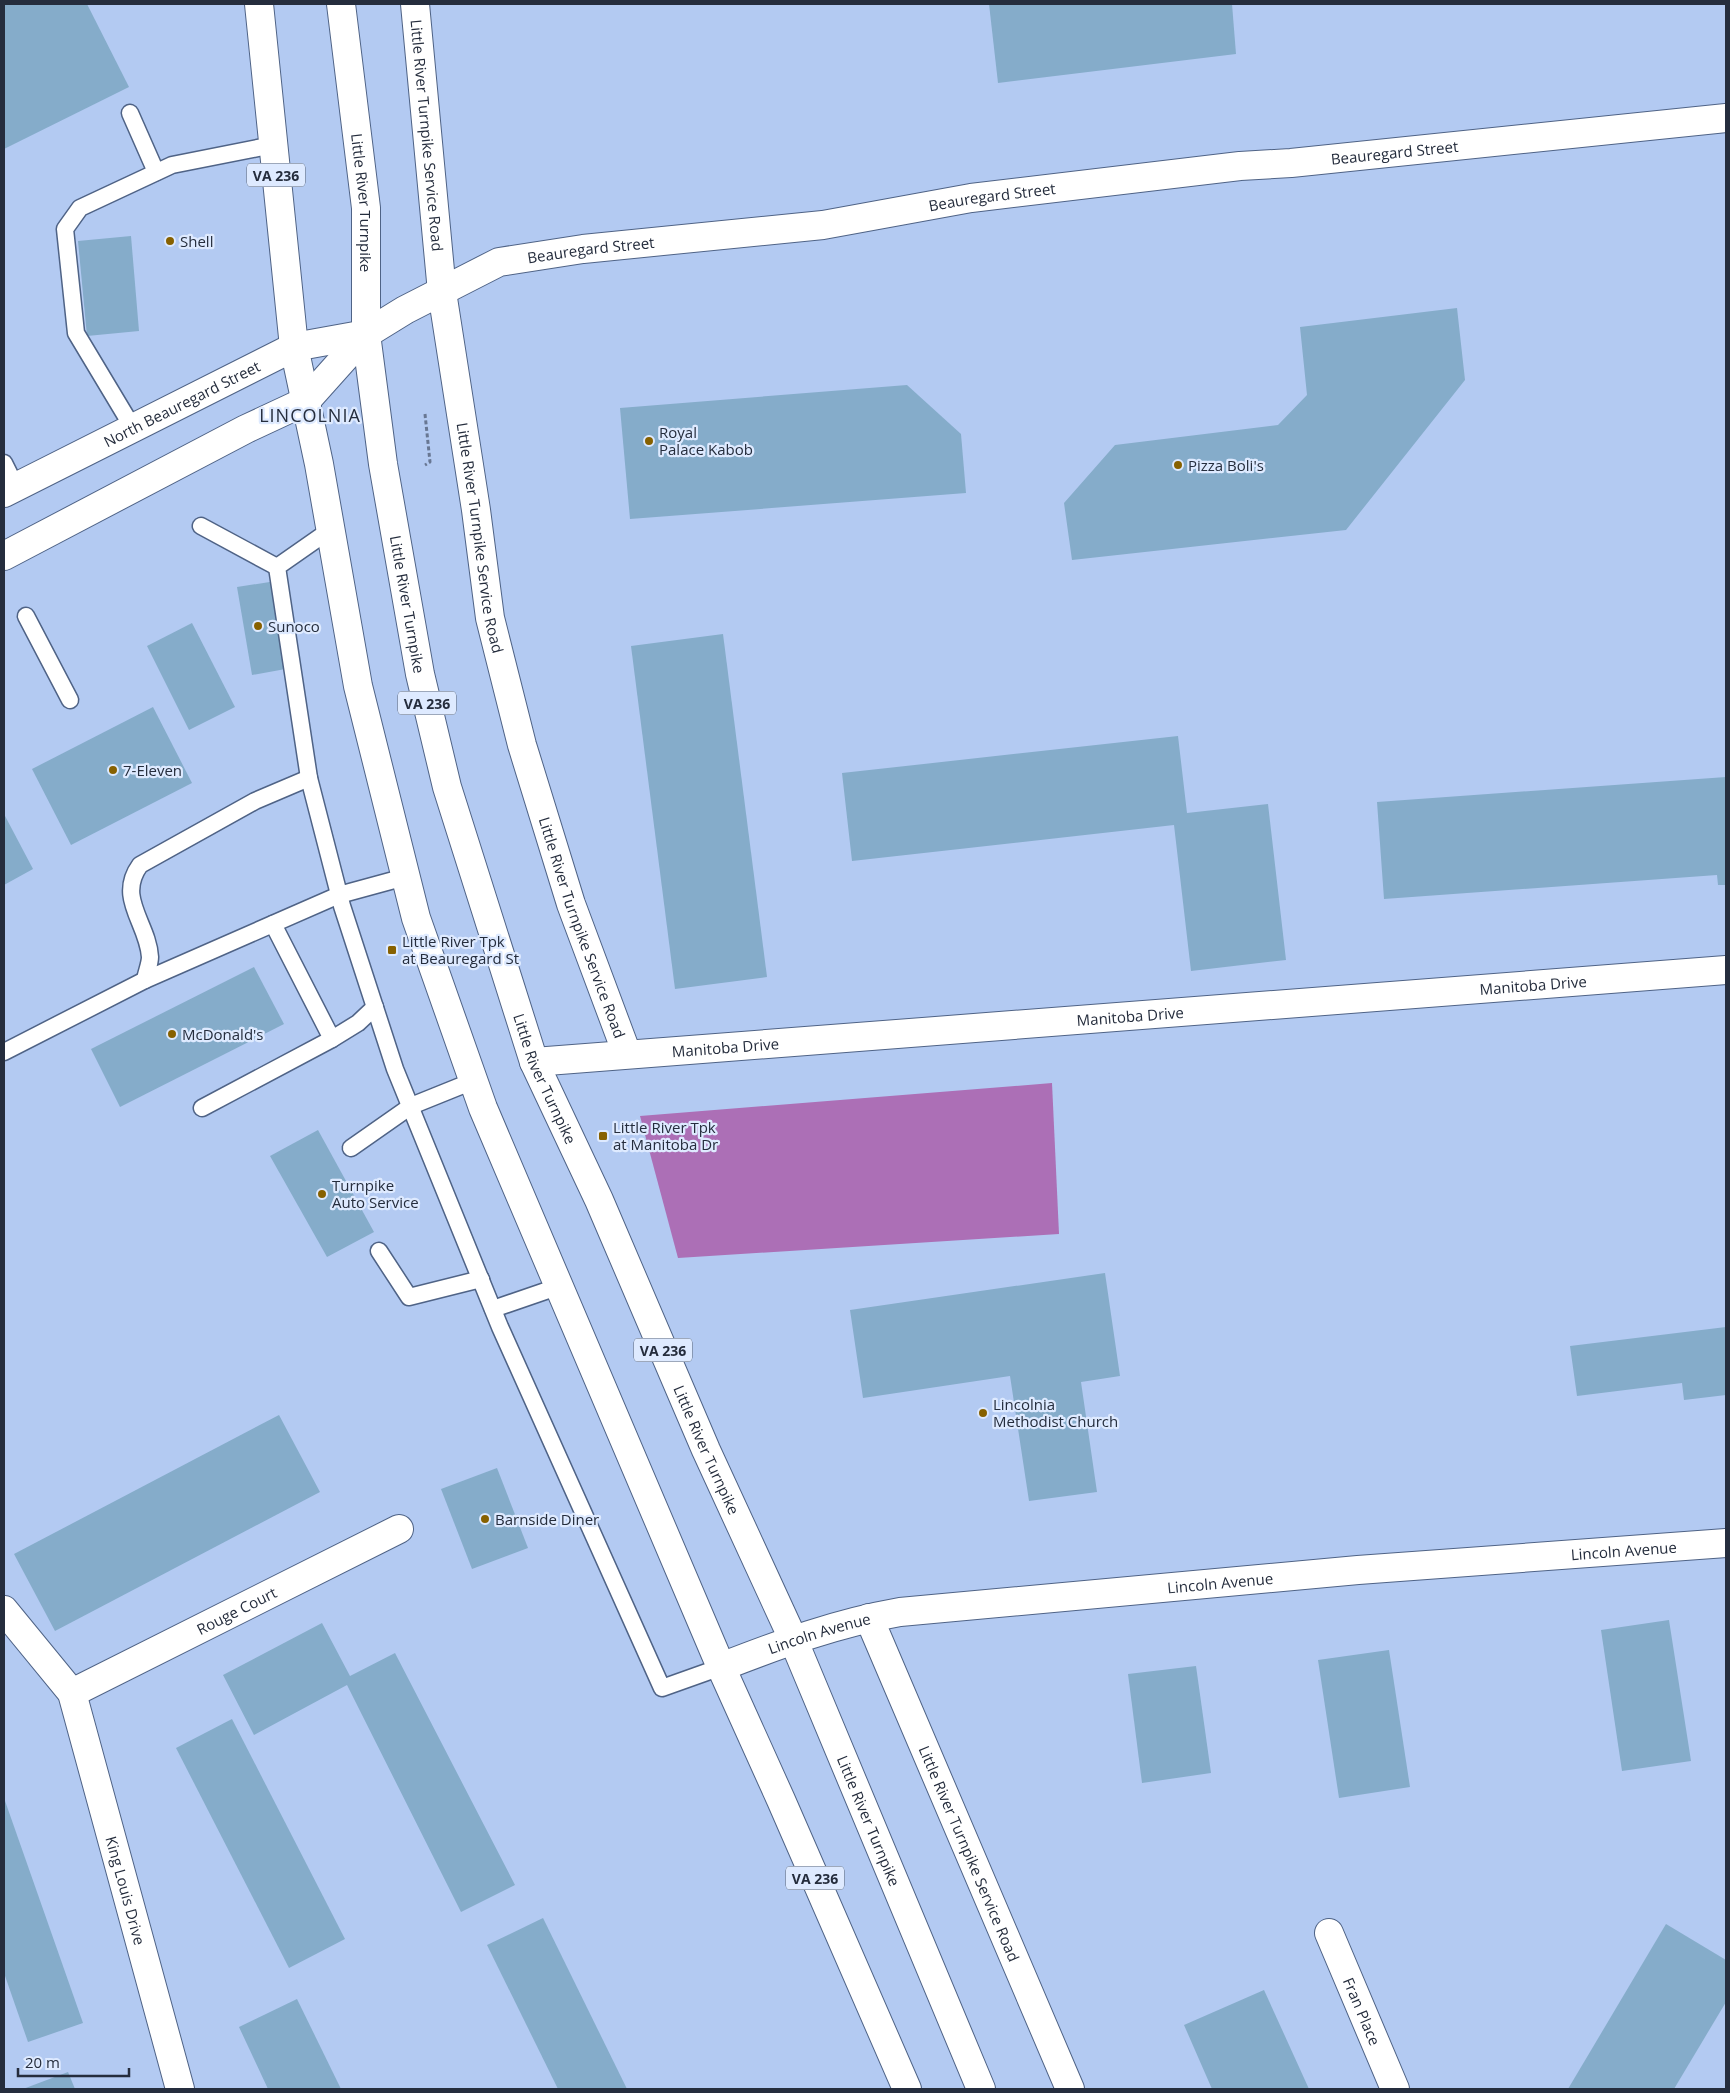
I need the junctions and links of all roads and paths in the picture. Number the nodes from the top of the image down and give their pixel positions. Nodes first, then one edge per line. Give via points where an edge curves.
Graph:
1 (246, 4) edge
2 (259, 4) edge
3 (341, 4) edge
4 (415, 4) edge
5 (263, 47) junction
6 (130, 113) dead end
7 (1726, 118) edge
8 (273, 145) junction
9 (156, 172) junction
10 (442, 292) junction
11 (366, 334) junction
12 (294, 347) junction
13 (306, 401) junction
14 (424, 404) dead end
15 (134, 428) junction
16 (4, 463) edge
17 (425, 465) dead end
18 (10, 490) edge
19 (201, 526) dead end
20 (330, 530) junction
21 (4, 556) edge
22 (277, 567) junction
23 (26, 616) dead end
24 (70, 700) dead end
25 (309, 778) junction
26 (405, 877) junction
27 (339, 895) junction
28 (273, 924) junction
29 (1726, 970) edge
30 (145, 980) junction
31 (375, 1007) junction
32 (332, 1040) junction
33 (4, 1052) edge
34 (626, 1054) junction
35 (534, 1062) junction
36 (473, 1081) junction
37 (411, 1106) junction
38 (202, 1108) dead end
39 (351, 1148) dead end
40 (379, 1251) dead end
41 (482, 1279) junction
42 (560, 1286) junction
43 (493, 1309) junction
44 (399, 1529) dead end
45 (1726, 1543) edge
46 (4, 1610) edge
47 (869, 1618) junction
48 (793, 1639) junction
49 (721, 1667) junction
50 (72, 1693) junction
51 (1329, 1933) dead end
52 (180, 2089) edge
53 (907, 2089) edge
54 (981, 2089) edge
55 (1070, 2089) edge
56 (1395, 2089) edge

1 - 5 street
2 - 5 street, VA 236
3 - 11 street, Little River Turnpike / VA 236 via 366,208
4 - 10 street, Little River Turnpike Service Road
5 - 8 street, VA 236
6 - 9 lane
7 - 10 street, Beauregard Street via 1240,166 971,198 823,225 583,249 499,262
8 - 9 lane via 172,165
8 - 12 street, VA 236
9 - 15 lane via 80,208 65,230 76,333
10 - 11 street, Beauregard Street
10 - 34 street, Little River Turnpike Service Road via 490,618 522,746 571,904
11 - 12 street, North Beauregard Street
11 - 13 street, Beauregard Street
11 - 35 street, Little River Turnpike / VA 236 via 383,464 420,674 447,786
12 - 13 street, VA 236
12 - 15 street, North Beauregard Street
13 - 20 street, VA 236
13 - 21 street
14 - 17 path via 430,462
15 - 18 street, North Beauregard Street
16 - 18 lane
19 - 22 lane
20 - 22 lane
20 - 26 street, VA 236 via 358,686
22 - 25 lane
23 - 24 lane
25 - 27 lane
25 - 30 lane via 256,801 140,865 131,888 132,903 150,958
26 - 27 lane
26 - 36 street, VA 236 via 416,918
27 - 28 lane
27 - 31 lane
28 - 30 lane
28 - 32 lane
29 - 34 street, Manitoba Drive
30 - 33 lane
31 - 32 lane
31 - 37 lane
32 - 38 lane
34 - 35 street, Manitoba Drive
35 - 48 street, Little River Turnpike / VA 236 via 599,1200 706,1450
36 - 37 lane
36 - 42 street, VA 236
37 - 39 lane
37 - 41 lane
40 - 41 lane via 409,1297
41 - 43 lane
42 - 43 lane
42 - 49 street, VA 236
43 - 49 lane via 662,1688
44 - 50 street, Rouge Court
45 - 47 street, Lincoln Avenue via 1358,1570 900,1612
46 - 50 street
47 - 48 street, Lincoln Avenue
47 - 55 street, Little River Turnpike Service Road
48 - 49 street, Lincoln Avenue
48 - 54 street, Little River Turnpike / VA 236
49 - 53 street, VA 236
50 - 52 street, King Louis Drive
51 - 56 street, Fran Place

